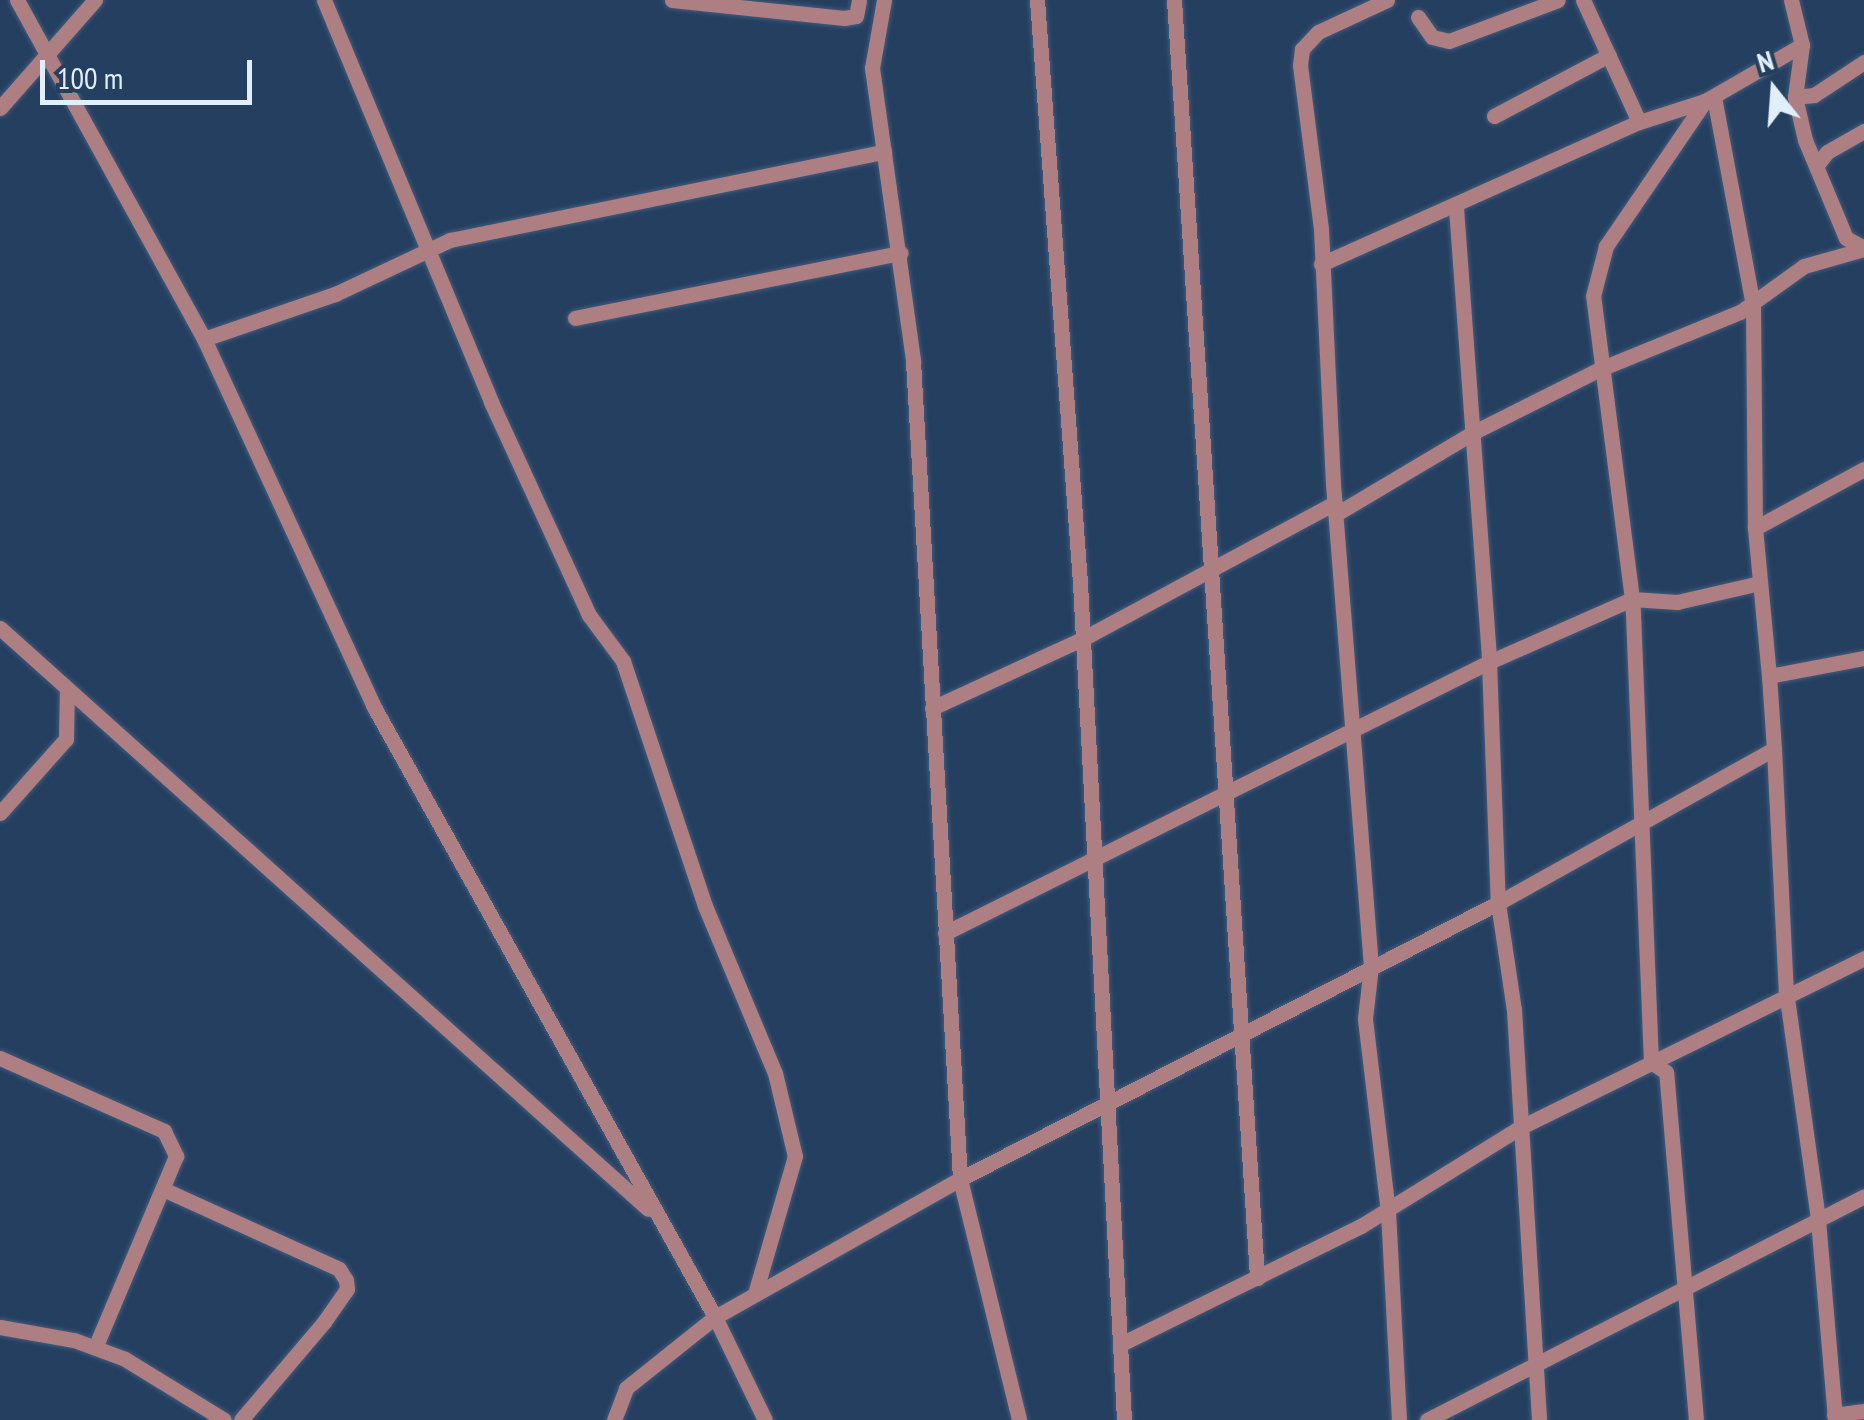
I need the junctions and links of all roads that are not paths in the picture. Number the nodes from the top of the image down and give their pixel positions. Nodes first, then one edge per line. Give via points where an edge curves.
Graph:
1 (17, 0) edge
2 (96, 0) edge
3 (324, 0) edge
4 (672, 0) edge
5 (858, 0) edge
6 (884, 0) edge
7 (1037, 0) edge
8 (1174, 0) edge
9 (1387, 0) edge
10 (1558, 0) edge
11 (1583, 0) edge
12 (1791, 0) edge
13 (1418, 16) dead end
14 (1802, 45) junction
15 (1608, 55) junction
16 (50, 56) junction
17 (1864, 62) edge
18 (1795, 97) junction
19 (1709, 99) junction
20 (0, 108) edge
21 (1494, 116) dead end
22 (1639, 122) junction
23 (1864, 132) edge
24 (884, 152) junction
25 (1817, 165) junction
26 (1456, 208) junction
27 (429, 248) junction
28 (1864, 248) edge
29 (901, 253) junction
30 (1321, 264) junction
31 (1754, 304) junction
32 (575, 318) dead end
33 (204, 340) junction
34 (1600, 369) junction
35 (1474, 432) junction
36 (1864, 469) edge
37 (1333, 484) junction
38 (1371, 488) junction
39 (1336, 508) junction
40 (1755, 528) junction
41 (1210, 573) junction
42 (1760, 584) junction
43 (1632, 599) junction
44 (0, 628) edge
45 (1082, 639) junction
46 (1864, 658) edge
47 (1489, 662) junction
48 (1770, 676) junction
49 (67, 689) junction
50 (932, 708) junction
51 (1354, 732) junction
52 (1774, 750) junction
53 (1226, 794) junction
54 (0, 814) edge
55 (1638, 827) junction
56 (1091, 860) junction
57 (1498, 904) junction
58 (944, 933) junction
59 (1864, 958) edge
60 (1371, 966) junction
61 (1786, 991) junction
62 (1243, 1032) junction
63 (0, 1058) edge
64 (1651, 1062) junction
65 (1105, 1102) junction
66 (1518, 1128) junction
67 (960, 1179) junction
68 (165, 1190) junction
69 (1864, 1196) edge
70 (1388, 1211) junction
71 (660, 1219) junction
72 (1818, 1220) junction
73 (1257, 1278) junction
74 (1686, 1285) junction
75 (755, 1294) junction
76 (715, 1317) junction
77 (0, 1327) edge
78 (1121, 1344) junction
79 (95, 1348) junction
80 (1537, 1362) junction
81 (1864, 1411) edge
82 (1834, 1417) edge
83 (224, 1420) edge
84 (241, 1420) edge
85 (614, 1420) edge
86 (764, 1420) edge
87 (1019, 1420) edge
88 (1124, 1420) edge
89 (1399, 1420) edge
90 (1427, 1420) edge
91 (1539, 1420) edge
92 (1696, 1420) edge

1 - 16 street
2 - 16 street
3 - 27 street
4 - 5 street via 844,18 859,12
6 - 24 street via 872,68
7 - 45 street
8 - 41 street
9 - 30 street via 1318,32 1302,49
10 - 13 street via 1449,42 1432,37
11 - 15 street
12 - 14 street
14 - 18 street
14 - 19 street
15 - 21 street
15 - 22 street
16 - 20 street
16 - 33 street
17 - 18 street via 1814,96
18 - 25 street
19 - 22 street
19 - 31 street
19 - 34 street via 1606,246 1594,296
22 - 26 street
23 - 25 street
24 - 27 street via 524,222
24 - 29 street
25 - 28 street via 1846,238
26 - 30 street
26 - 35 street
27 - 33 street via 364,283
27 - 75 street via 491,402 590,615 627,671 705,906 786,1107 795,1156
28 - 31 street via 1804,266
29 - 32 street
29 - 50 street
30 - 37 street
31 - 34 street
31 - 40 street
33 - 71 street via 374,707
34 - 35 street
34 - 43 street
35 - 38 street
35 - 47 street
36 - 40 street
37 - 38 street
37 - 39 street
38 - 39 street
39 - 41 street
39 - 51 street
40 - 42 street
41 - 45 street
41 - 53 street
42 - 43 street via 1678,602
42 - 48 street
43 - 47 street
43 - 55 street
44 - 49 street
45 - 50 street
45 - 56 street
46 - 48 street
47 - 51 street
47 - 57 street
48 - 52 street
49 - 54 street via 66,739
49 - 71 street via 113,723
50 - 58 street
51 - 53 street
51 - 60 street
52 - 55 street
52 - 61 street
53 - 56 street
53 - 62 street
55 - 57 street
55 - 64 street
56 - 58 street
56 - 65 street
57 - 60 street
57 - 66 street via 1514,1010
58 - 67 street
59 - 61 street
60 - 62 street
60 - 70 street via 1365,1020
61 - 64 street
61 - 72 street
62 - 65 street
62 - 73 street
63 - 68 street via 164,1131 176,1156
64 - 66 street
64 - 74 street via 1666,1072
65 - 67 street
65 - 78 street
66 - 70 street
66 - 80 street
67 - 75 street
67 - 87 street
68 - 79 street
68 - 84 street via 339,1269 346,1280 347,1290 324,1322
69 - 72 street
70 - 73 street
70 - 89 street
71 - 76 street
72 - 74 street
72 - 82 street
73 - 78 street
74 - 80 street
74 - 92 street
75 - 76 street
76 - 85 street via 626,1388
76 - 86 street
77 - 79 street
78 - 88 street
79 - 83 street via 125,1358
80 - 90 street
80 - 91 street
81 - 82 street

